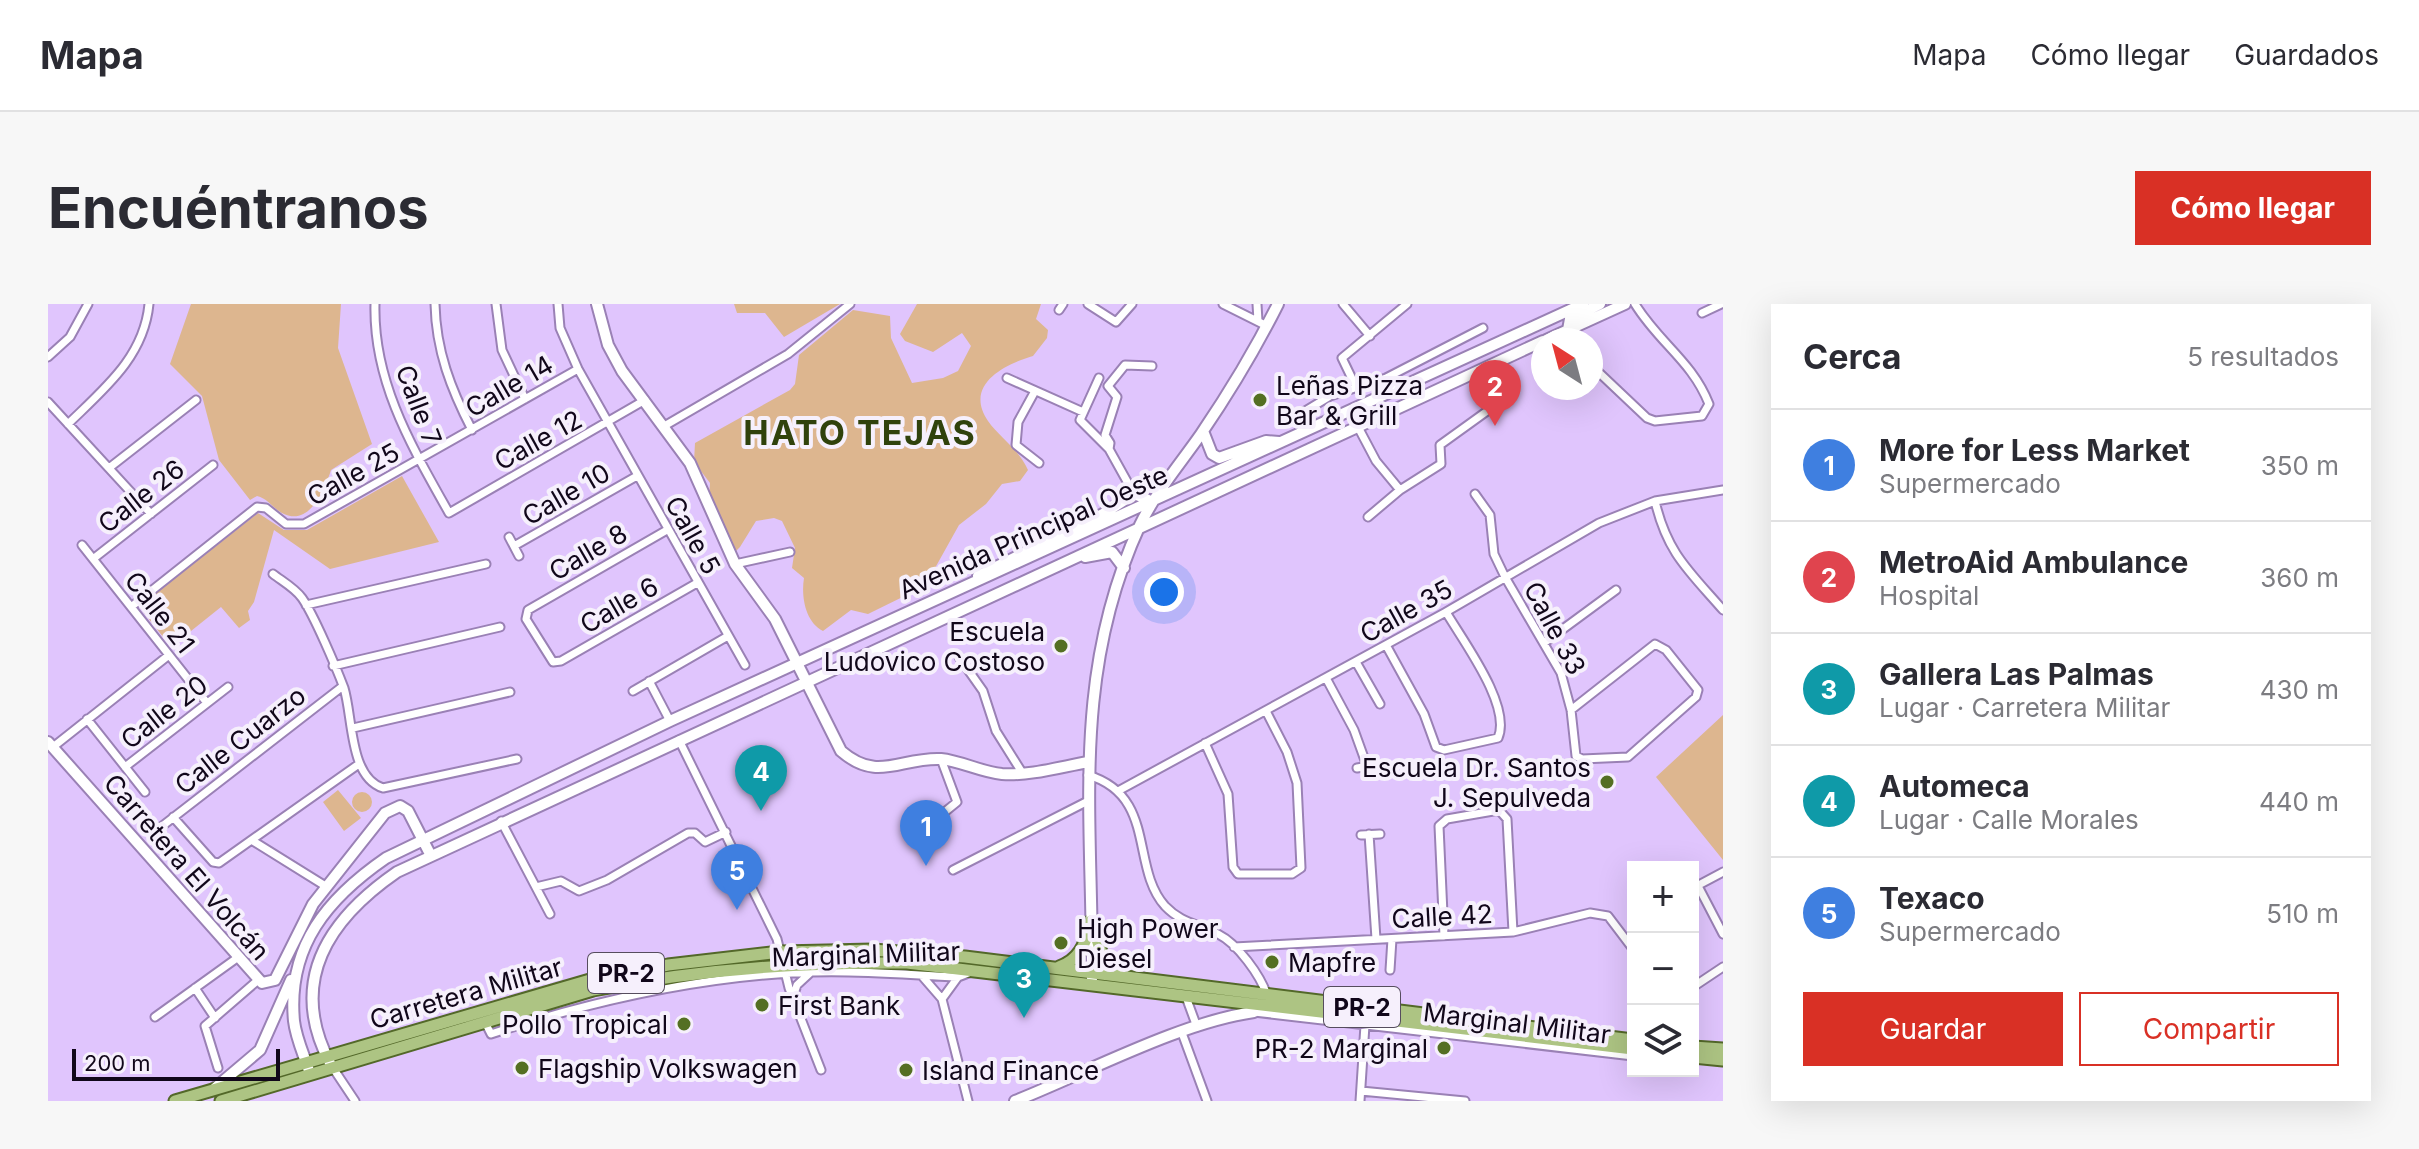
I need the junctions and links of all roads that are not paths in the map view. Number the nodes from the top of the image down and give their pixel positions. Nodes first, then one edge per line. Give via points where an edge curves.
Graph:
1 (88, 304) edge
2 (149, 304) edge
3 (375, 304) edge
4 (435, 304) edge
5 (496, 304) edge
6 (558, 304) edge
7 (597, 304) edge
8 (850, 304) edge
9 (1088, 304) edge
10 (1132, 304) edge
11 (1223, 304) edge
12 (1257, 304) edge
13 (1278, 304) edge
14 (1343, 304) edge
15 (1407, 304) edge
16 (1583, 304) edge
17 (1600, 304) edge
18 (1625, 304) edge
19 (1635, 304) edge
20 (1721, 304) edge
21 (1702, 313) dead end
22 (1262, 323) junction
23 (1483, 328) dead end
24 (1568, 328) edge
25 (1583, 328) edge
26 (1370, 336) junction
27 (1531, 347) edge
28 (48, 357) edge
29 (1152, 366) dead end
30 (578, 369) junction
31 (1603, 376) edge
32 (1007, 378) dead end
33 (1099, 378) dead end
34 (1386, 378) junction
35 (1356, 387) junction
36 (1392, 390) junction
37 (1035, 391) junction
38 (1508, 396) dead end
39 (178, 399) dead end
40 (525, 399) junction
41 (196, 400) dead end
42 (645, 400) junction
43 (48, 402) edge
44 (186, 408) junction
45 (1083, 412) junction
46 (1302, 413) dead end
47 (68, 424) junction
48 (607, 424) junction
49 (666, 425) junction
50 (1358, 427) junction
51 (472, 430) junction
52 (1203, 431) junction
53 (1281, 442) junction
54 (1109, 449) junction
55 (419, 460) junction
56 (1039, 463) dead end
57 (213, 465) dead end
58 (109, 468) junction
59 (637, 476) junction
60 (1400, 490) junction
61 (1723, 490) edge
62 (1134, 494) junction
63 (1475, 494) dead end
64 (1153, 501) junction
65 (1655, 501) junction
66 (449, 513) joint
67 (151, 514) junction
68 (1368, 517) dead end
69 (1140, 527) junction
70 (667, 530) junction
71 (509, 537) dead end
72 (82, 545) dead end
73 (514, 546) junction
74 (790, 552) dead end
75 (519, 556) dead end
76 (93, 559) junction
77 (1060, 563) junction
78 (486, 564) dead end
79 (735, 564) junction
80 (1124, 568) junction
81 (273, 574) dead end
82 (1505, 577) junction
83 (697, 583) junction
84 (960, 589) junction
85 (1616, 590) dead end
86 (306, 605) junction
87 (131, 607) junction
88 (1723, 610) edge
89 (1446, 612) junction
90 (500, 627) dead end
91 (728, 636) junction
92 (1544, 643) junction
93 (1386, 645) junction
94 (169, 655) junction
95 (959, 657) dead end
96 (561, 661) joint
97 (1356, 662) junction
98 (797, 664) junction
99 (745, 665) dead end
100 (333, 666) junction
101 (1326, 678) junction
102 (805, 680) junction
103 (649, 681) junction
104 (343, 686) junction
105 (228, 687) dead end
106 (633, 691) dead end
107 (510, 692) dead end
108 (207, 703) junction
109 (1380, 704) dead end
110 (1571, 710) junction
111 (1266, 711) junction
112 (87, 719) junction
113 (670, 721) junction
114 (353, 728) junction
115 (679, 740) junction
116 (1205, 743) junction
117 (51, 744) edge
118 (517, 759) dead end
119 (941, 759) junction
120 (1088, 762) junction
121 (359, 764) junction
122 (125, 767) junction
123 (1357, 768) dead end
124 (1023, 774) junction
125 (1088, 775) junction
126 (1118, 791) junction
127 (145, 792) dead end
128 (1088, 801) junction
129 (941, 815) dead end
130 (173, 817) junction
131 (501, 821) junction
132 (161, 827) dead end
133 (726, 832) junction
134 (1380, 834) dead end
135 (423, 838) junction
136 (253, 841) junction
137 (430, 854) junction
138 (953, 870) dead end
139 (1723, 872) edge
140 (1699, 885) edge
141 (327, 887) junction
142 (536, 887) junction
143 (1699, 894) edge
144 (550, 914) dead end
145 (1091, 921) junction
146 (1513, 932) junction
147 (1723, 934) edge
148 (1444, 936) junction
149 (1376, 939) junction
150 (1392, 939) junction
151 (1627, 941) edge
152 (1234, 947) junction
153 (780, 952) junction
154 (237, 958) junction
155 (297, 963) junction
156 (1723, 967) edge
157 (1055, 968) junction
158 (785, 970) junction
159 (1390, 970) dead end
160 (973, 971) junction
161 (813, 972) junction
162 (922, 976) junction
163 (958, 977) junction
164 (1092, 979) junction
165 (1130, 980) junction
166 (257, 981) junction
167 (1699, 983) edge
168 (195, 988) junction
169 (1267, 995) junction
170 (793, 997) junction
171 (1186, 997) junction
172 (942, 999) junction
173 (1254, 1012) joint
174 (155, 1017) dead end
175 (215, 1018) junction
176 (1365, 1025) junction
177 (1197, 1027) junction
178 (1182, 1033) junction
179 (1627, 1039) edge
180 (1699, 1047) edge
181 (1627, 1048) edge
182 (1723, 1049) edge
183 (1627, 1055) edge
184 (1699, 1058) edge
185 (1723, 1060) edge
186 (330, 1062) junction
187 (218, 1068) dead end
188 (308, 1068) junction
189 (821, 1070) dead end
190 (212, 1090) junction
191 (1361, 1091) junction
192 (1029, 1098) edge
193 (1426, 1098) edge
194 (175, 1101) edge
195 (221, 1101) edge
196 (355, 1101) edge
197 (968, 1101) edge
198 (1015, 1101) edge
199 (1207, 1101) edge
200 (1360, 1101) edge
201 (1465, 1101) edge

1 - 28 street via 70,337
2 - 47 street via 135,351 113,381
3 - 55 street, Calle 7 via 387,392
4 - 51 street via 440,354
5 - 40 street via 502,350
6 - 30 street, Calle 5 via 560,328
7 - 42 main road via 608,345
8 - 49 street via 788,354
9 - 10 street via 1116,322
11 - 22 street
12 - 22 street
13 - 22 main road
14 - 26 street
15 - 26 street
16 - 36 main road, Avenida Principal Oeste
17 - 24 main road via 1570,319
18 - 25 main road, Avenida Principal Oeste
19 - 31 street via 1649,328 1699,378 1709,404 1702,416 1655,421
20 - 21 street
22 - 52 main road
23 - 34 street
26 - 35 street via 1342,358
27 - 50 main road, Avenida Principal Oeste
29 - 54 street via 1125,365 1108,386 1117,397 1105,435
30 - 40 street, Calle 14
30 - 48 street, Calle 5
32 - 37 street
33 - 45 street
34 - 35 street
34 - 36 street
35 - 46 street
36 - 53 main road, Avenida Principal Oeste
37 - 45 street
37 - 56 street via 1018,422 1016,445
38 - 60 street via 1440,445 1441,464
39 - 44 street
40 - 51 street, Calle 14
41 - 44 street
42 - 48 street, Calle 12
42 - 49 main road
43 - 47 street
44 - 58 street
45 - 54 street via 1082,424
47 - 58 street
48 - 59 street, Calle 5
48 - 66 street, Calle 12
49 - 79 main road via 690,463
50 - 60 street
50 - 69 main road, Avenida Principal Oeste
51 - 55 street, Calle 14
52 - 53 main road via 1219,458 1266,441
52 - 64 main road
53 - 64 main road, Avenida Principal Oeste
54 - 62 street
55 - 66 street, Calle 7
55 - 87 street, Calle 25 via 304,524 286,524 257,507
57 - 67 street, Calle 26
58 - 67 street
59 - 70 street, Calle 5
59 - 73 street, Calle 10
60 - 68 street
61 - 65 street, Calle 35
62 - 64 main road
62 - 84 main road via 1007,558
63 - 82 street, Calle 33 via 1490,515 1494,554
64 - 69 main road
64 - 84 main road, Avenida Principal Oeste
65 - 82 street, Calle 35 via 1599,523
65 - 88 street via 1674,555
67 - 76 street, Calle 26
69 - 77 main road, Avenida Principal Oeste
69 - 80 main road
70 - 83 street, Calle 5
70 - 96 street, Calle 8 via 528,610 526,619 546,656
71 - 73 street
72 - 76 street, Calle 21
73 - 75 street
74 - 79 street
76 - 87 street, Calle 21
77 - 80 main road via 1107,551 1119,557
77 - 102 main road, Avenida Principal Oeste
78 - 86 street
79 - 98 main road via 775,619
80 - 120 main road via 1094,673
81 - 86 street
82 - 89 street, Calle 35
82 - 92 street, Calle 33
83 - 91 street, Calle 5
83 - 96 street, Calle 6
84 - 98 main road, Avenida Principal Oeste
85 - 92 street
86 - 100 street
87 - 94 street, Calle 21
89 - 93 street, Calle 35
89 - 93 street via 1497,702 1502,729 1498,738 1444,750 1436,747
90 - 100 street
91 - 99 street, Calle 5
91 - 103 street
92 - 110 street, Calle 33 via 1561,673
93 - 97 street, Calle 35
94 - 108 street, Calle 21
94 - 112 street
95 - 124 street via 983,691 1000,740
97 - 101 street, Calle 35
97 - 109 street
98 - 102 main road
98 - 113 main road, Avenida Principal Oeste
100 - 104 street
101 - 111 street, Calle 35
101 - 123 street via 1371,765
102 - 115 main road, Avenida Principal Oeste
102 - 119 main road via 841,751 854,763 877,769
103 - 106 street
103 - 113 street
104 - 114 street
104 - 130 street, Calle Cuarzo
105 - 108 street, Calle 20
107 - 114 street
108 - 122 street, Calle 20
110 - 110 street, Calle 33 via 1655,644 1698,690 1628,757 1576,756
111 - 116 street, Calle 35
111 - 116 street via 1297,783 1301,868 1292,874 1238,874 1233,867 1228,794
112 - 117 street
112 - 122 street
113 - 135 main road, Avenida Principal Oeste
114 - 121 street
115 - 131 main road, Avenida Principal Oeste
115 - 133 street
116 - 126 street, Calle 35
117 - 154 main road, Carretera El Volcán
118 - 121 street via 383,788
119 - 124 main road via 1000,774
119 - 129 street via 957,802
120 - 124 main road
120 - 125 main road
121 - 136 street
122 - 127 street
125 - 126 street
125 - 128 main road
126 - 152 street via 1138,824 1164,905 1185,923 1220,934
128 - 138 street
128 - 145 main road
130 - 132 street, Calle Cuarzo
130 - 136 street via 216,863
131 - 137 main road, Avenida Principal Oeste
131 - 142 street
133 - 142 street via 705,842 688,833 579,891 561,881
133 - 153 street
134 - 149 street via 1365,835
135 - 137 main road, Carretera El Volcán
135 - 141 main road, Carretera El Volcán via 408,811 393,808
135 - 155 main road, Avenida Principal Oeste via 386,858 336,897 306,938
136 - 141 street
137 - 186 main road, Avenida Principal Oeste via 370,891 332,932 312,994 313,1014
139 - 140 street
141 - 166 main road, Carretera El Volcán via 275,980
142 - 144 street
143 - 147 street
145 - 157 main road via 1077,956
145 - 164 main road
145 - 165 main road via 1104,961
146 - 148 street, Calle 42
146 - 148 street via 1507,819 1499,810 1447,819 1439,826
146 - 151 street, Calle 42 via 1590,913 1608,916
148 - 150 street, Calle 42
149 - 150 street, Calle 42
149 - 152 street, Calle 42
150 - 159 street
152 - 169 street
153 - 157 main road, Carretera Militar / PR-2 via 911,952
153 - 158 street
153 - 186 main road, Carretera Militar / PR-2 via 590,980
154 - 166 main road, Carretera El Volcán
154 - 168 street
155 - 188 main road, Avenida Principal Oeste via 294,1022
155 - 190 main road via 260,1050
156 - 167 street
157 - 164 main road, Carretera Militar / PR-2
158 - 160 main road, Carretera Militar / PR-2 via 907,963
158 - 161 street, Marginal Militar
158 - 170 street
158 - 186 main road, Carretera Militar / PR-2 via 631,983
160 - 163 street, Marginal Militar
160 - 164 main road, Carretera Militar / PR-2
161 - 162 street, Marginal Militar
161 - 170 street via 797,985
162 - 163 street, Marginal Militar
162 - 172 street
163 - 172 street
164 - 165 main road, Carretera Militar / PR-2
164 - 171 main road, Carretera Militar / PR-2
165 - 169 main road, Carretera Militar / PR-2
166 - 175 street
168 - 174 street
168 - 175 street
169 - 179 main road, Carretera Militar / PR-2
170 - 189 street
171 - 177 street
171 - 181 main road, Carretera Militar / PR-2
172 - 197 street
173 - 176 street, Marginal Militar
173 - 177 main road
175 - 187 street via 204,1030
176 - 183 street, Marginal Militar
176 - 191 street
177 - 178 main road
178 - 192 main road
178 - 199 street
180 - 182 main road
184 - 185 main road
186 - 188 main road, Carretera Militar / PR-2
186 - 196 street
188 - 190 main road, Carretera Militar / PR-2
188 - 195 main road, Carretera Militar / PR-2
190 - 194 main road, Carretera Militar / PR-2
191 - 193 street
191 - 200 street
192 - 198 main road
193 - 201 street

